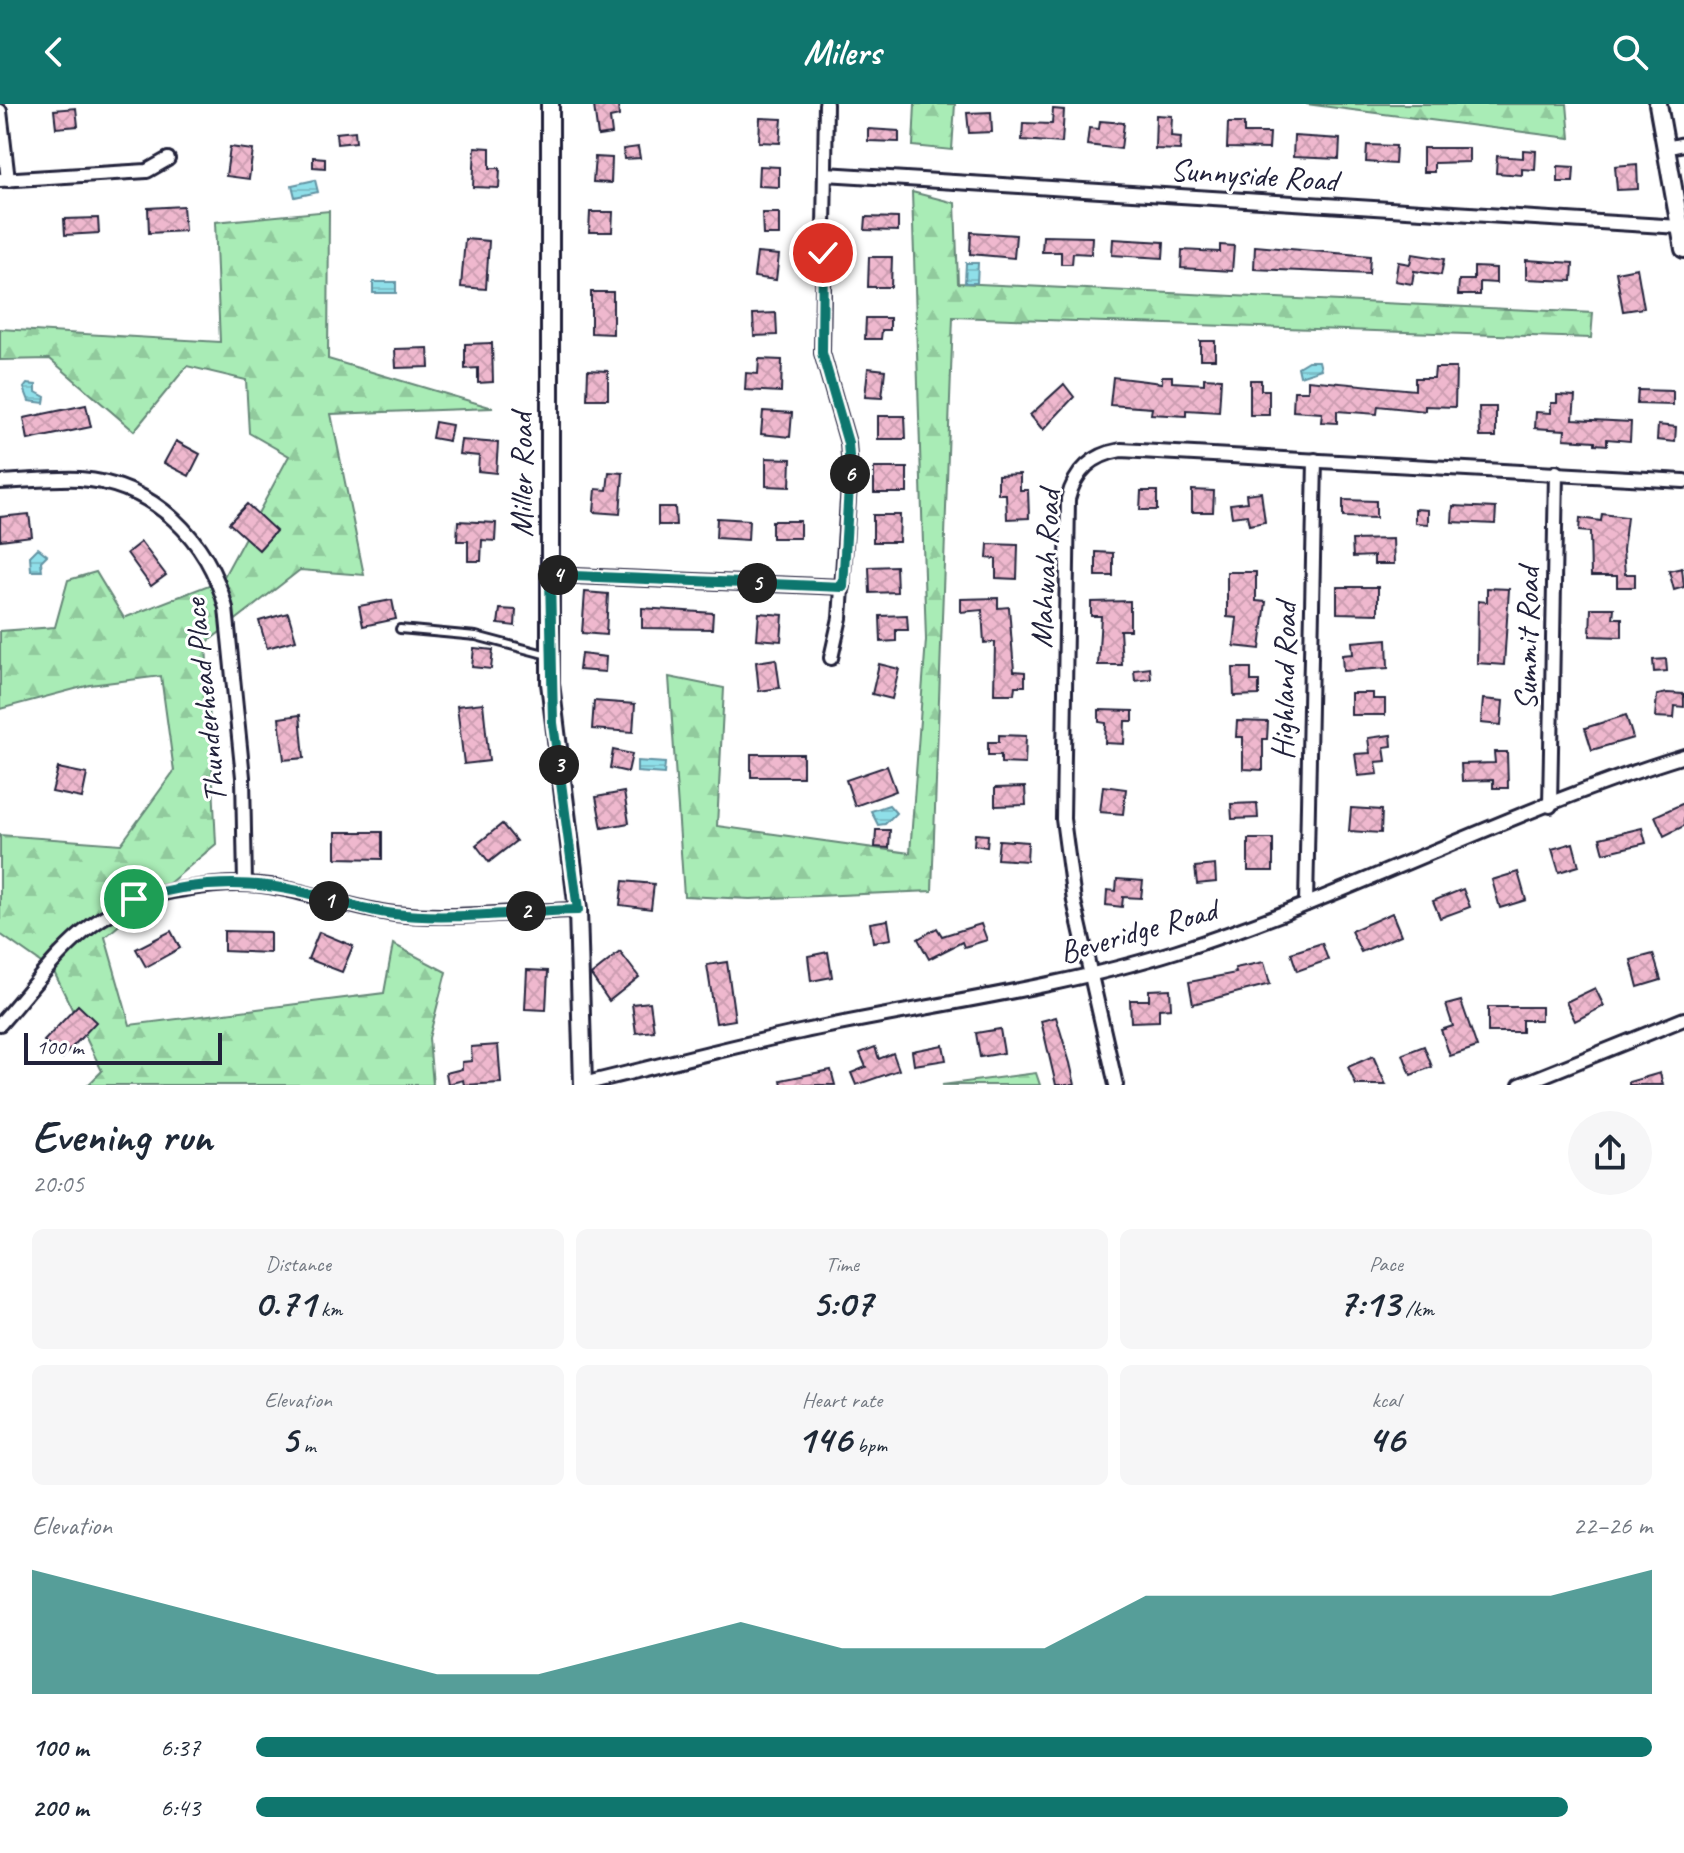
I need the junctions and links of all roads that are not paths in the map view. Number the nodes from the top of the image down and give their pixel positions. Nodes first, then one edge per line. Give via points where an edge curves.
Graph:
1 (550, 104) edge
2 (826, 104) edge
3 (1658, 104) edge
4 (0, 111) edge
5 (1684, 144) edge
6 (1666, 148) junction
7 (168, 159) dead end
8 (825, 174) junction
9 (4, 180) edge
10 (1680, 227) junction
11 (1684, 249) edge
12 (1315, 460) junction
13 (1556, 472) junction
14 (1684, 481) edge
15 (0, 482) edge
16 (550, 575) junction
17 (843, 587) junction
18 (400, 629) dead end
19 (551, 656) junction
20 (831, 658) dead end
21 (1684, 756) edge
22 (1550, 806) junction
23 (245, 884) junction
24 (1306, 904) junction
25 (578, 910) junction
26 (1090, 975) junction
27 (1684, 1019) edge
28 (0, 1024) edge
29 (583, 1085) edge
30 (1116, 1085) edge
31 (1520, 1085) edge

1 - 16 street, Miller Road
2 - 8 street
3 - 6 street
4 - 9 street
5 - 6 street
6 - 10 street
7 - 9 street via 147,171
8 - 10 street, Sunnyside Road
8 - 17 street via 822,353 848,443 850,470
10 - 11 street
12 - 13 street, Mahwah Road
12 - 24 street, Highland Road
12 - 26 street, Mahwah Road via 1121,450 1096,457 1070,488 1063,819
13 - 14 street, Mahwah Road
13 - 22 street, Summit Road
15 - 23 street, Thunderhead Place via 82,479 117,487 169,514 200,547 226,608 243,777
16 - 17 street
16 - 19 street, Miller Road
17 - 20 street
18 - 19 lane via 476,636
19 - 25 street, Miller Road via 553,723
21 - 22 street, Beveridge Road
22 - 24 street, Beveridge Road
23 - 25 street via 394,914
23 - 28 street via 154,893 112,910 78,935
24 - 26 street, Beveridge Road
25 - 29 street, Miller Road
26 - 29 street, Beveridge Road via 819,1027
26 - 30 street, Mahwah Road
27 - 31 street

